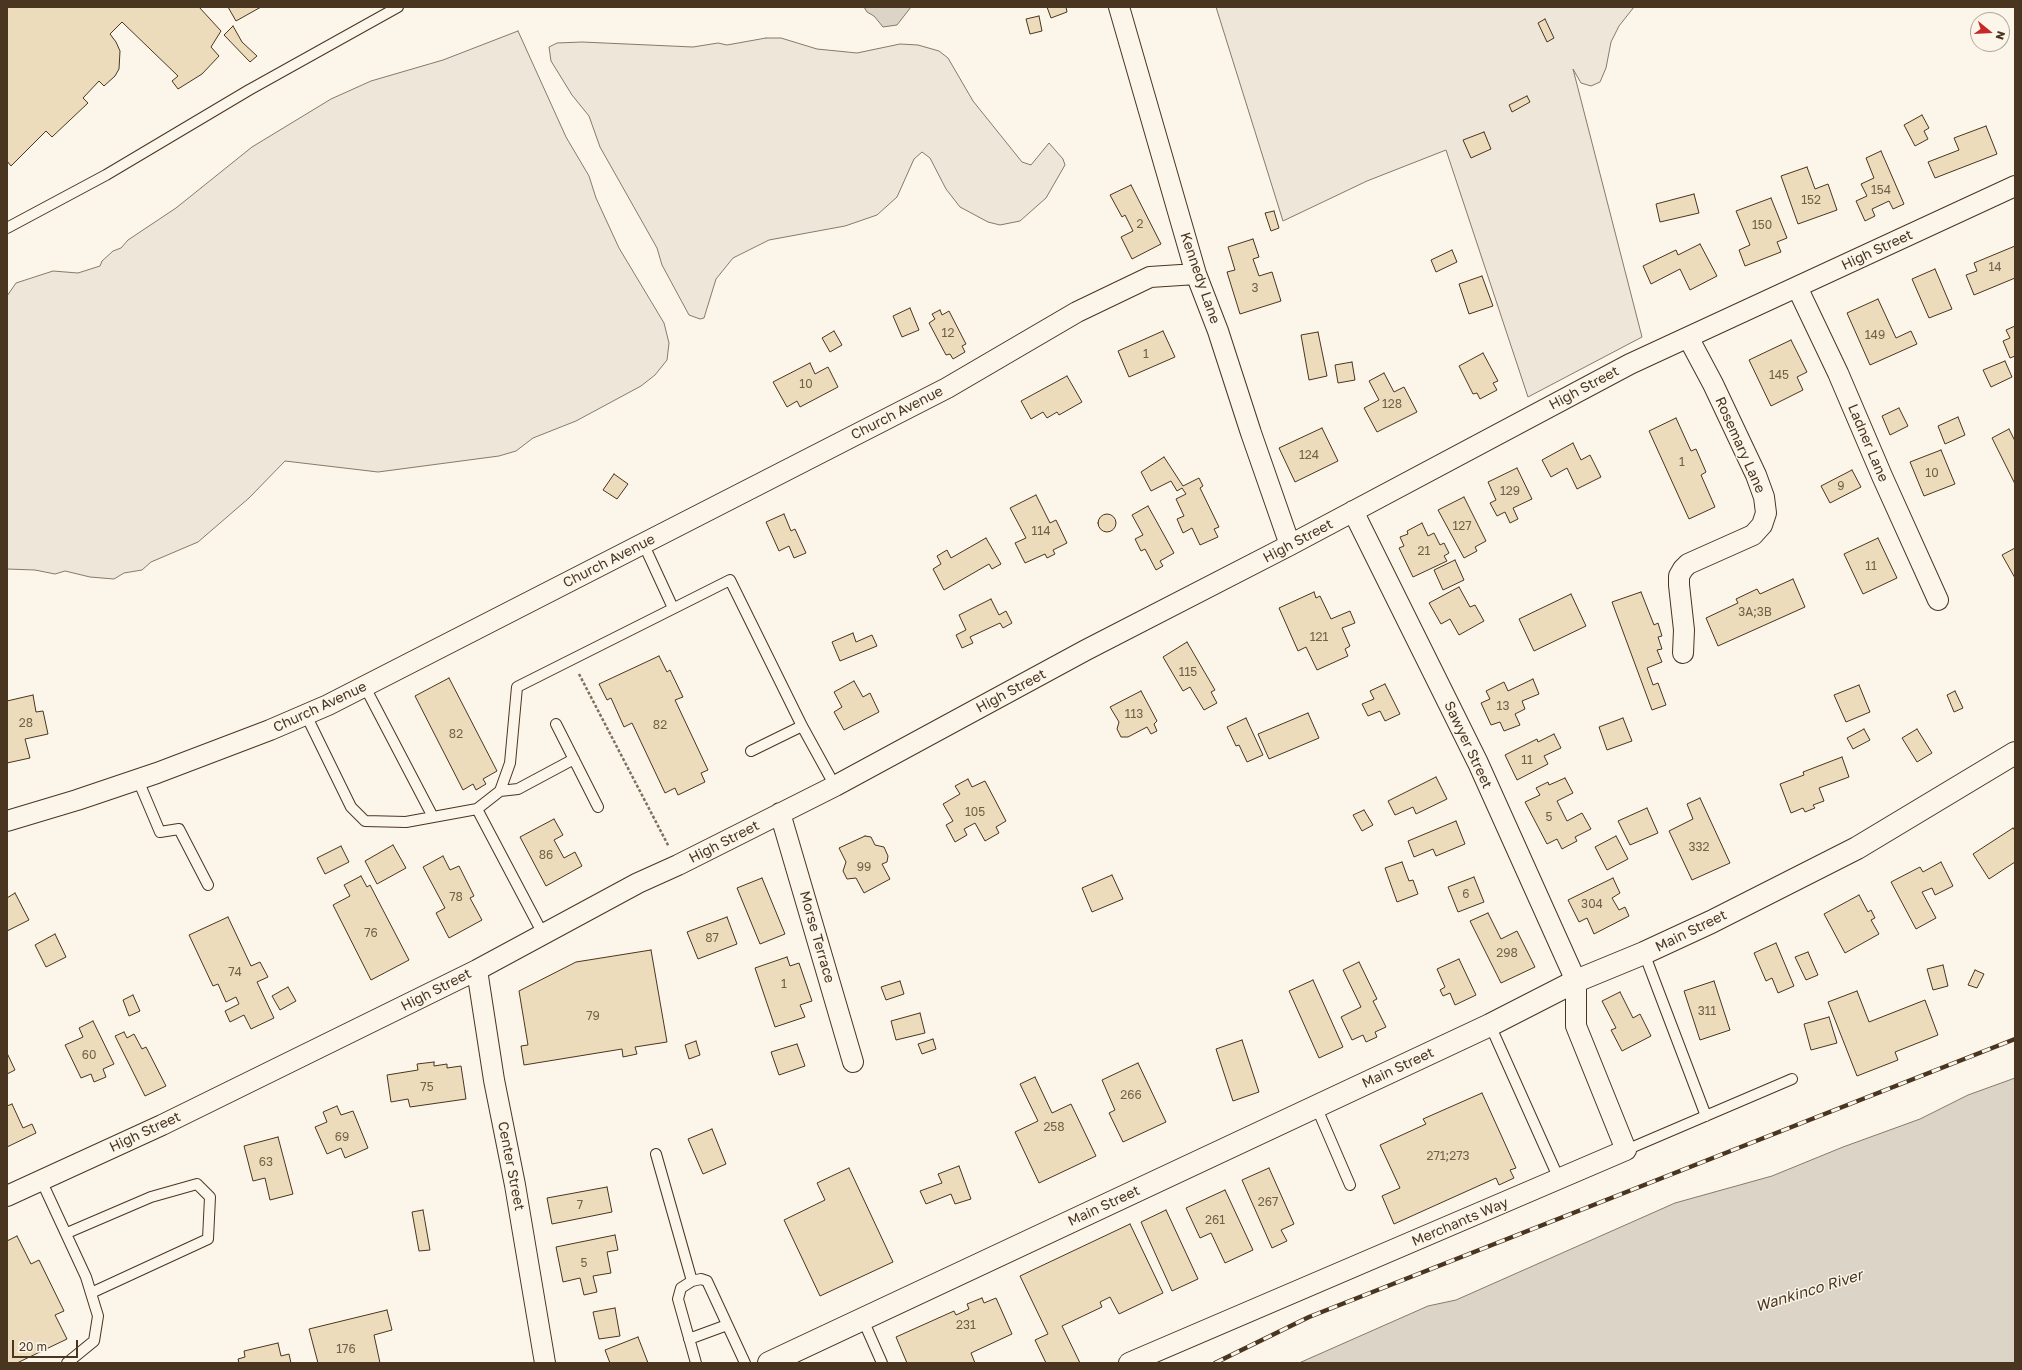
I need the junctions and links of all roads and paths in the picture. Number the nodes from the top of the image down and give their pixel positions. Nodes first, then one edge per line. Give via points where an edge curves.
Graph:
1 (398, 7) edge
2 (1119, 7) edge
3 (2015, 186) edge
4 (7, 228) edge
5 (1196, 274) junction
6 (1797, 287) junction
7 (1689, 338) junction
8 (1352, 512) junction
9 (643, 543) junction
10 (1290, 546) junction
11 (1938, 600) dead end
12 (673, 608) junction
13 (1683, 653) dead end
14 (572, 659) junction
15 (365, 687) junction
16 (306, 715) junction
17 (556, 724) dead end
18 (802, 726) junction
19 (751, 751) dead end
20 (2015, 753) edge
21 (574, 760) junction
22 (138, 780) junction
23 (835, 786) junction
24 (500, 791) junction
25 (598, 807) dead end
26 (477, 809) junction
27 (780, 813) junction
28 (432, 818) junction
29 (7, 821) edge
30 (678, 865) junction
31 (208, 885) dead end
32 (543, 934) junction
33 (1644, 953) junction
34 (477, 970) junction
35 (1576, 981) junction
36 (1490, 1025) junction
37 (853, 1062) dead end
38 (1792, 1079) dead end
39 (1316, 1106) junction
40 (1706, 1116) junction
41 (1626, 1150) junction
42 (656, 1154) dead end
43 (1559, 1179) junction
44 (41, 1180) junction
45 (1350, 1185) dead end
46 (7, 1196) edge
47 (67, 1233) junction
48 (692, 1281) junction
49 (91, 1293) junction
50 (863, 1320) junction
51 (727, 1325) junction
52 (689, 1339) junction
53 (67, 1363) edge
54 (545, 1363) edge
55 (696, 1363) edge
56 (745, 1363) edge
57 (769, 1363) edge
58 (882, 1363) edge
59 (1129, 1363) edge

1 - 4 lane via 249,90 106,175
2 - 5 street, Kennedy Lane
3 - 6 street, High Street
5 - 9 street, Church Avenue via 1150,277 1077,312 947,388
5 - 10 street, Kennedy Lane via 1218,331 1250,433
6 - 7 street, High Street
6 - 11 street, Ladner Lane via 1838,373
7 - 8 street, High Street via 1630,364
7 - 13 street, Rosemary Lane via 1756,475 1764,497 1766,513 1762,524 1753,534 1682,569 1679,585 1684,630
8 - 10 street, High Street
8 - 35 street, Sawyer Street via 1478,763
9 - 12 lane
9 - 15 street, Church Avenue
10 - 23 street, High Street via 1079,654
12 - 14 lane
12 - 18 lane via 730,580
14 - 24 lane via 517,687 510,763
14 - 30 path
15 - 16 street, Church Avenue
15 - 28 lane
16 - 22 street, Church Avenue
16 - 28 lane via 351,807 365,821 406,822
17 - 21 lane
18 - 19 lane
18 - 23 lane
20 - 33 main road, Main Street via 1857,848
21 - 24 lane via 518,789
21 - 25 lane
22 - 29 street, Church Avenue
22 - 31 lane via 160,832 179,829
23 - 27 street, High Street
24 - 26 lane
26 - 28 lane
26 - 32 lane
27 - 30 street, High Street
27 - 37 street, Morse Terrace
30 - 32 street, High Street via 638,883
32 - 34 street, High Street
33 - 35 main road, Main Street
33 - 40 lane
34 - 44 street, High Street via 184,1114
34 - 54 street, Center Street via 494,1080
35 - 36 main road, Main Street
35 - 41 street via 1576,1026
36 - 39 main road, Main Street
36 - 43 lane
38 - 40 lane
39 - 45 lane
39 - 50 main road, Main Street
40 - 41 lane
41 - 43 street, Merchants Way
42 - 48 lane
43 - 59 street, Merchants Way
44 - 46 street, High Street
44 - 47 lane
47 - 49 lane
47 - 49 lane via 151,1197 197,1184 210,1197 208,1239
48 - 51 lane via 707,1281
48 - 52 lane via 681,1288 678,1299
49 - 53 lane via 98,1316 94,1340
50 - 57 main road, Main Street
50 - 58 lane
51 - 52 lane
51 - 56 lane
52 - 55 lane

